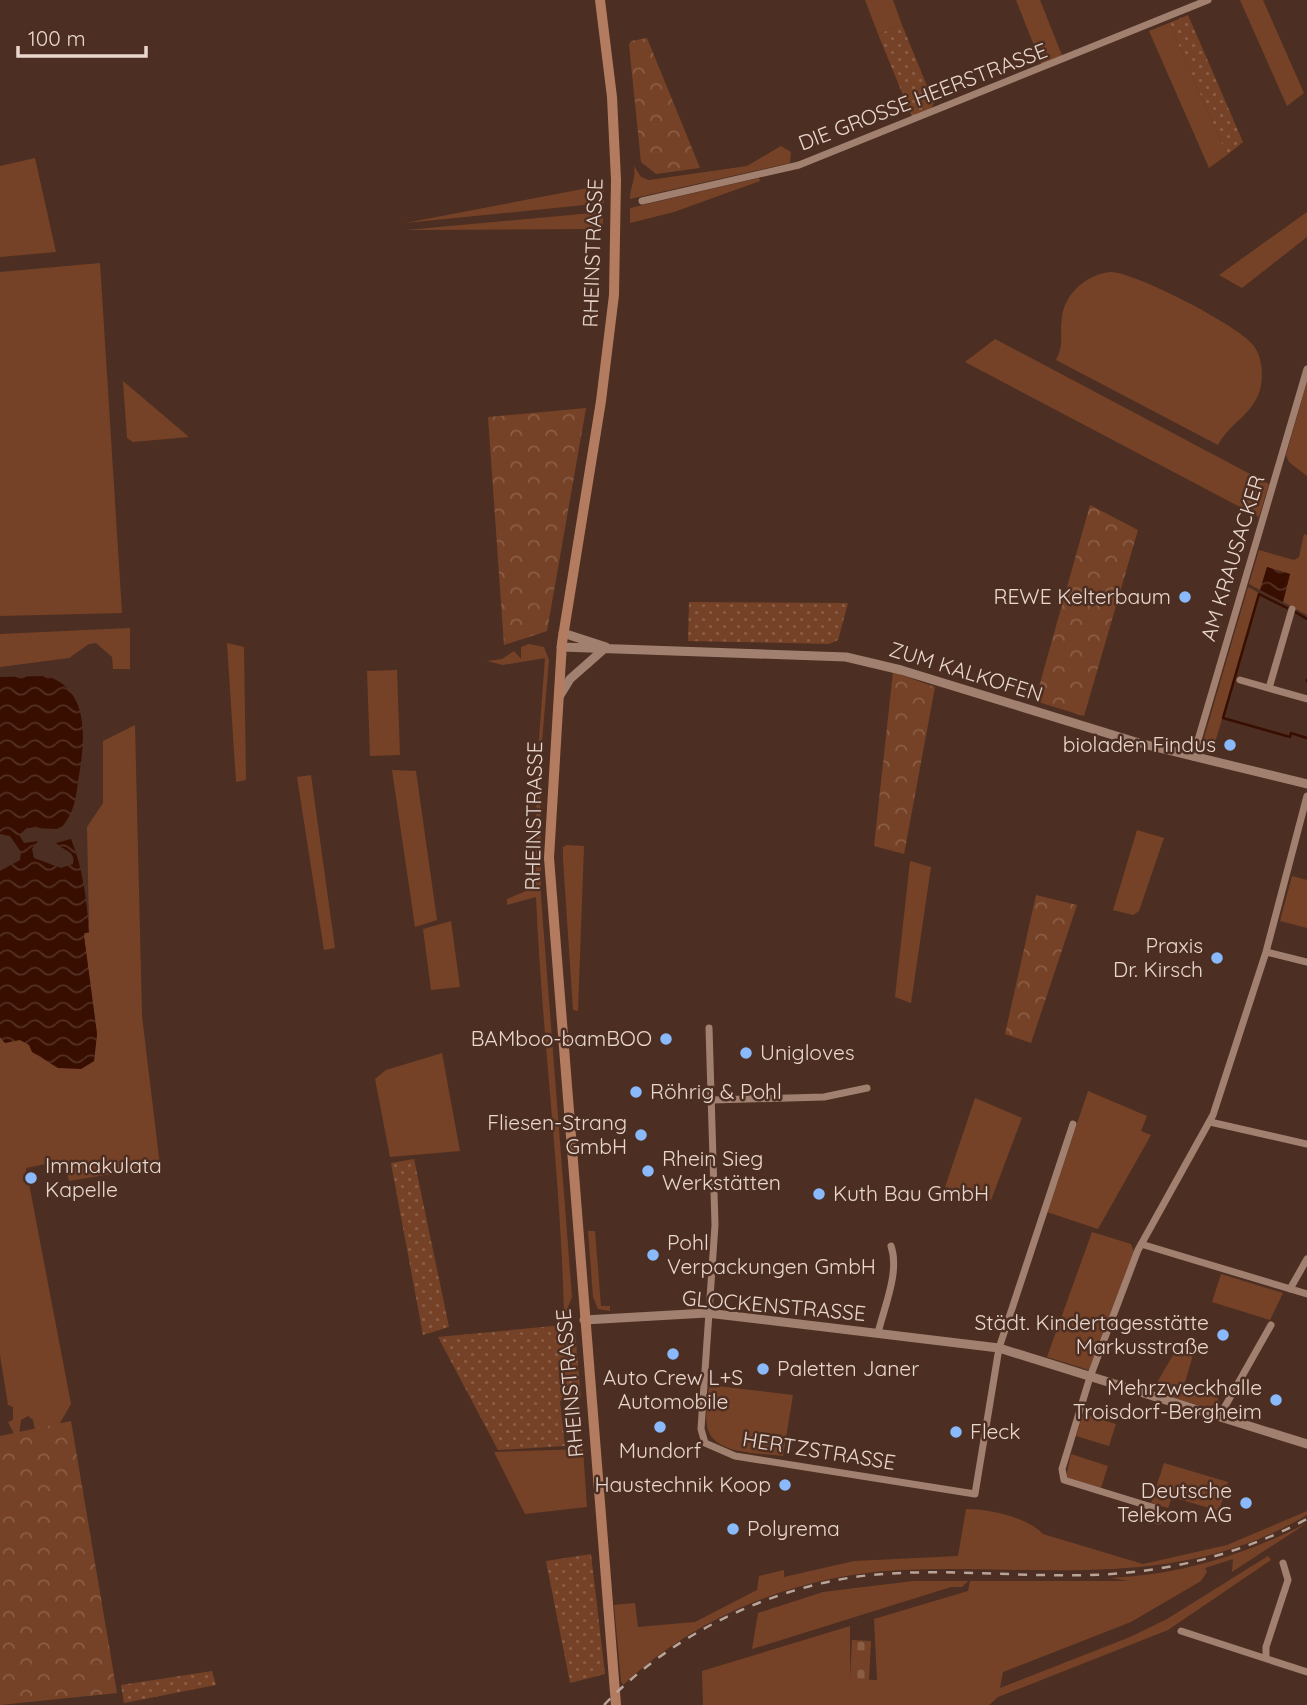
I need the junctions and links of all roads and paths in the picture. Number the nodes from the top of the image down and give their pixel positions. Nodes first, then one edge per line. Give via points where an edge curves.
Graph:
1 (600, 0) edge
2 (1208, 0) edge
3 (642, 201) dead end
4 (1307, 369) edge
5 (1292, 609) dead end
6 (563, 633) junction
7 (561, 647) junction
8 (606, 647) junction
9 (1240, 680) dead end
10 (1269, 688) junction
11 (1307, 699) edge
12 (556, 701) junction
13 (1193, 757) junction
14 (1307, 784) edge
15 (1307, 796) edge
16 (1266, 952) junction
17 (1307, 962) edge
18 (709, 1028) dead end
19 (867, 1088) dead end
20 (712, 1100) junction
21 (1210, 1122) junction
22 (1073, 1124) dead end
23 (1307, 1144) edge
24 (1141, 1244) junction
25 (891, 1246) dead end
26 (1307, 1259) edge
27 (1290, 1289) junction
28 (1307, 1294) edge
29 (707, 1313) junction
30 (584, 1320) junction
31 (1271, 1325) dead end
32 (878, 1333) junction
33 (999, 1348) junction
34 (1090, 1377) junction
35 (1219, 1417) junction
36 (1307, 1444) edge
37 (1158, 1521) dead end
38 (1283, 1563) dead end
39 (1181, 1632) dead end
40 (1266, 1658) junction
41 (1307, 1672) edge
42 (616, 1705) edge

1 - 6 main road, RHEINSTRASSE via 616,180 614,295
2 - 3 street, DIE GROSSE HEERSTRASSE via 799,165
4 - 13 street, AM KRAUSACKER
5 - 10 street
6 - 7 main road, RHEINSTRASSE
6 - 8 street, ZUM KALKOFEN
7 - 8 street, ZUM KALKOFEN
7 - 12 main road, RHEINSTRASSE
8 - 12 street via 570,679
8 - 13 street, ZUM KALKOFEN via 856,659
9 - 10 street
10 - 11 street
12 - 30 main road, RHEINSTRASSE via 548,858
13 - 14 street, ZUM KALKOFEN
15 - 16 street
16 - 17 street
16 - 21 street
18 - 20 street
19 - 20 street via 824,1097
20 - 29 street via 715,1225
21 - 23 street
21 - 24 street
22 - 33 street
24 - 27 street
24 - 34 street
25 - 32 street, GLOCKENSTRASSE via 895,1257
26 - 27 street
27 - 28 street
29 - 30 street, GLOCKENSTRASSE
29 - 32 street, GLOCKENSTRASSE
29 - 33 street, HERTZSTRASSE via 701,1422 709,1446 734,1455 975,1494
30 - 42 main road, RHEINSTRASSE
31 - 35 street
32 - 33 street, GLOCKENSTRASSE
33 - 34 street, GLOCKENSTRASSE
34 - 35 street, GLOCKENSTRASSE
34 - 37 street via 1062,1478 1155,1508
35 - 36 street, GLOCKENSTRASSE
38 - 40 street via 1288,1580
39 - 40 street
40 - 41 street

